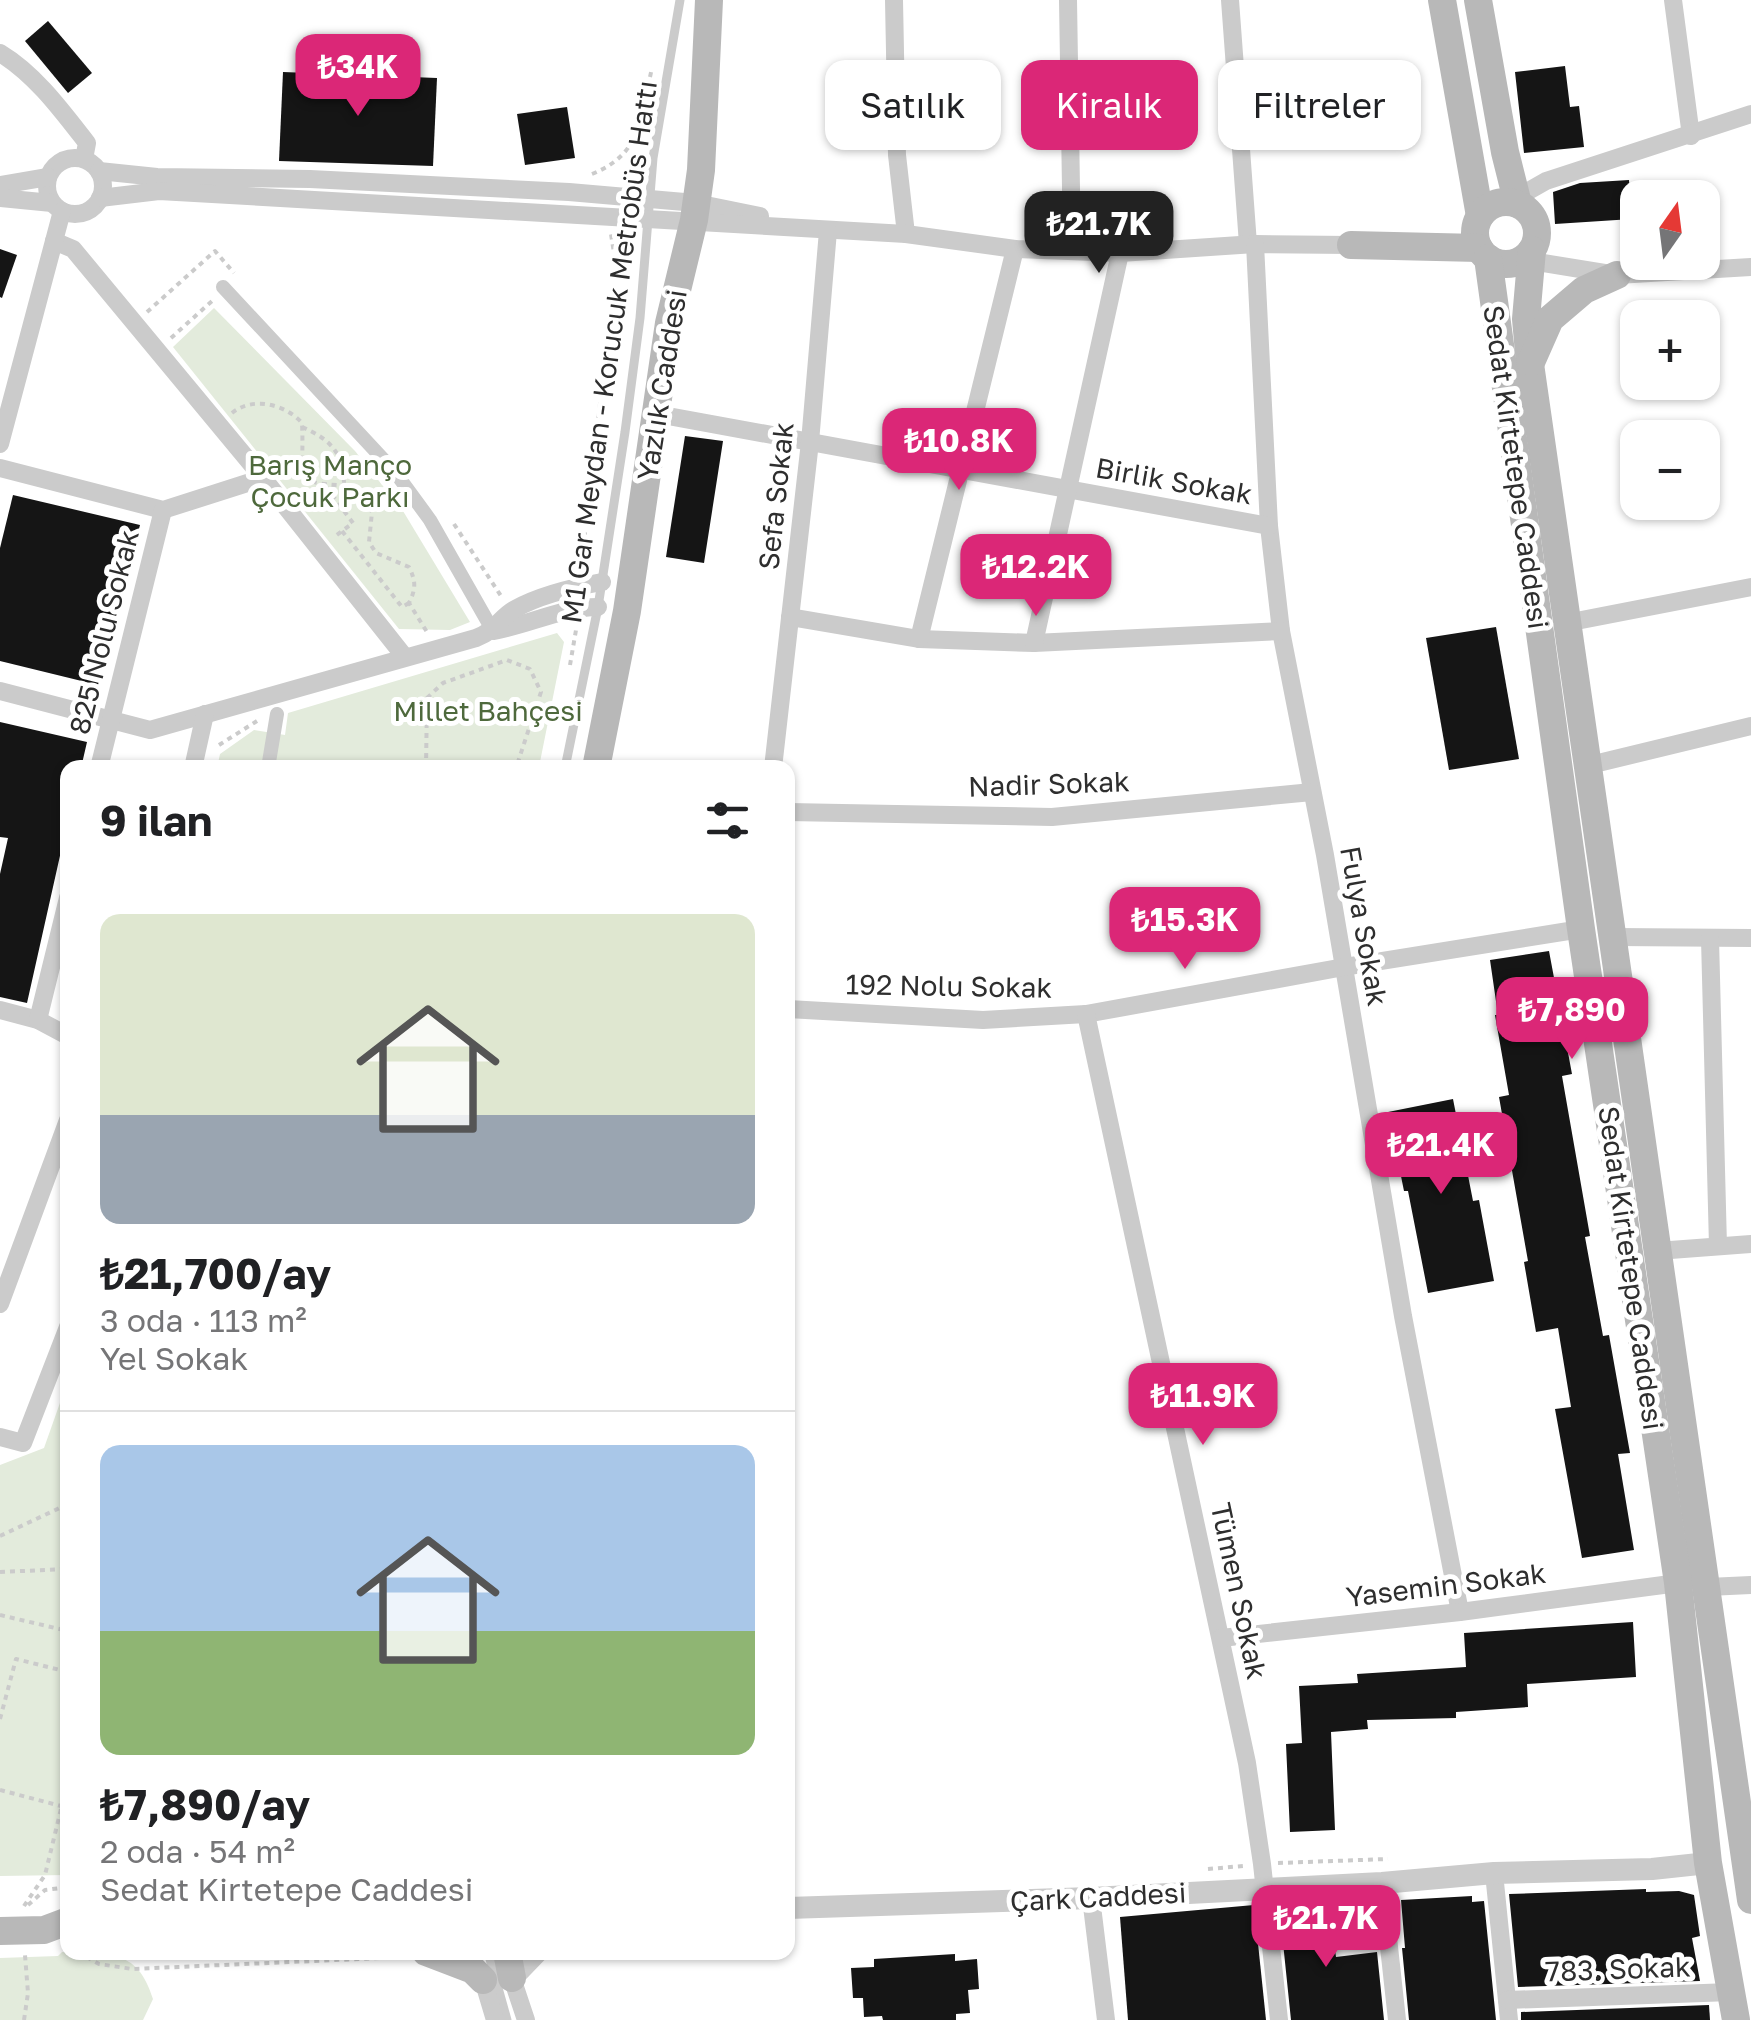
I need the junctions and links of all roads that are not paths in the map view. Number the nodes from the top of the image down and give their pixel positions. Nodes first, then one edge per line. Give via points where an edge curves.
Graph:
1 (680, 0) edge
2 (709, 0) edge
3 (894, 0) edge
4 (1068, 0) edge
5 (1230, 0) edge
6 (1442, 0) edge
7 (1478, 0) edge
8 (1673, 0) edge
9 (0, 53) edge
10 (1751, 114) edge
11 (1691, 136) junction
12 (91, 165) junction
13 (48, 178) junction
14 (0, 185) edge
15 (0, 198) edge
16 (100, 198) junction
17 (1515, 201) junction
18 (57, 207) junction
19 (648, 208) junction
20 (695, 212) junction
21 (828, 231) junction
22 (850, 231) junction
23 (906, 234) junction
24 (1480, 237) junction
25 (54, 241) junction
26 (1252, 244) junction
27 (1351, 245) joint
28 (1014, 249) junction
29 (1072, 251) junction
30 (1120, 253) junction
31 (1527, 257) junction
32 (1751, 267) edge
33 (1617, 274) junction
34 (218, 294) road end
35 (1530, 364) junction
36 (657, 414) junction
37 (810, 442) junction
38 (0, 444) edge
39 (0, 468) edge
40 (962, 470) junction
41 (263, 478) junction
42 (1068, 489) junction
43 (163, 510) junction
44 (1269, 526) junction
45 (602, 582) junction
46 (1751, 587) edge
47 (598, 606) junction
48 (790, 617) junction
49 (1566, 623) junction
50 (1281, 631) junction
51 (493, 632) junction
52 (918, 639) junction
53 (1034, 643) junction
54 (404, 656) junction
55 (0, 690) edge
56 (280, 693) junction
57 (205, 714) junction
58 (277, 714) joint
59 (111, 720) junction
60 (1751, 726) edge
61 (102, 760) edge
62 (202, 760) edge
63 (269, 760) edge
64 (567, 760) edge
65 (598, 760) edge
66 (774, 760) edge
67 (1590, 764) junction
68 (1312, 792) junction
69 (795, 812) edge
70 (1581, 929) junction
71 (60, 931) edge
72 (1615, 937) junction
73 (1751, 938) edge
74 (1710, 939) junction
75 (1344, 967) junction
76 (795, 1009) edge
77 (0, 1010) edge
78 (1086, 1014) junction
79 (38, 1020) junction
80 (60, 1032) edge
81 (60, 1142) edge
82 (1751, 1244) edge
83 (1718, 1246) junction
84 (1658, 1251) junction
85 (0, 1304) edge
86 (60, 1348) edge
87 (0, 1438) edge
88 (1678, 1583) junction
89 (1751, 1585) edge
90 (1708, 1587) junction
91 (1460, 1612) junction
92 (1221, 1638) junction
93 (1742, 1818) junction
94 (1708, 1864) junction
95 (1494, 1874) junction
96 (1749, 1877) edge
97 (1382, 1883) junction
98 (1264, 1889) junction
99 (1090, 1898) junction
100 (795, 1908) edge
101 (437, 1960) edge
102 (484, 1962) edge
103 (509, 1965) edge
104 (1507, 2000) junction
105 (1734, 2006) edge
106 (495, 2020) edge
107 (507, 2020) edge
108 (526, 2020) edge
109 (1106, 2020) edge
110 (1279, 2020) edge
111 (1397, 2020) edge
112 (1508, 2020) edge

1 - 19 lane, M1 Gar Meydan - Korucuk Metrobüs Hattı
2 - 20 main road, Yazlık Caddesi
3 - 23 street
4 - 29 street
5 - 26 street, Fulya Sokak
6 - 24 main road, Sedat Kirtetepe Caddesi
7 - 17 main road
8 - 11 street
9 - 12 street via 61,109 87,143
10 - 11 street
11 - 17 street via 1546,181
12 - 13 street via 66,159
12 - 16 street via 102,179
12 - 19 street via 158,177 568,192
13 - 14 street
13 - 18 street
15 - 18 street
16 - 18 street via 87,212
16 - 19 street via 159,191
17 - 24 main road via 1490,206
17 - 31 main road via 1535,222
18 - 25 street
19 - 20 street
19 - 45 lane, M1 Gar Meydan - Korucuk Metrobüs Hattı via 640,318
20 - 21 street
20 - 22 street
20 - 36 main road, Yazlık Caddesi via 669,323
21 - 22 street
21 - 37 street, Sefa Sokak
22 - 23 street
23 - 28 street
24 - 27 main road
24 - 31 main road via 1507,264
24 - 70 main road, Sedat Kirtetepe Caddesi
25 - 38 street
25 - 41 street via 72,248
26 - 27 street
26 - 30 street
26 - 44 street, Fulya Sokak
28 - 29 street
28 - 40 street
29 - 30 street
30 - 42 street
31 - 33 street
31 - 35 main road, Sedat Kirtetepe Caddesi
32 - 33 street
33 - 35 main road via 1584,290 1550,319
34 - 51 street via 394,472 430,520
35 - 49 main road, Sedat Kirtetepe Caddesi
36 - 37 street, Birlik Sokak
36 - 65 main road, Yazlık Caddesi
37 - 40 street, Birlik Sokak
37 - 48 street, Sefa Sokak
39 - 43 street
40 - 42 street, Birlik Sokak
40 - 52 street
41 - 43 street
41 - 54 street
42 - 44 street, Birlik Sokak
42 - 53 street
43 - 59 street, 825 Nolu Sokak
44 - 50 street, Fulya Sokak
45 - 47 lane, M1 Gar Meydan - Korucuk Metrobüs Hattı
45 - 51 street via 512,610
46 - 49 street
47 - 51 street
47 - 64 lane, M1 Gar Meydan - Korucuk Metrobüs Hattı
48 - 52 street
48 - 66 street, Sefa Sokak
49 - 67 main road, Sedat Kirtetepe Caddesi
50 - 53 street
50 - 68 street, Fulya Sokak
51 - 54 street
52 - 53 street
54 - 56 street
55 - 59 street
56 - 57 street
56 - 58 street
57 - 59 street via 150,730
57 - 62 street
58 - 63 street
59 - 61 street, 825 Nolu Sokak
60 - 67 street
67 - 72 main road, Sedat Kirtetepe Caddesi
68 - 69 street, Nadir Sokak via 1052,817
68 - 75 street, Fulya Sokak
70 - 75 street, 192 Nolu Sokak
70 - 88 main road, Sedat Kirtetepe Caddesi
71 - 79 street
72 - 74 street
72 - 84 main road, Sedat Kirtetepe Caddesi
73 - 74 street
74 - 83 street
75 - 78 street, 192 Nolu Sokak
75 - 91 street, Fulya Sokak
76 - 78 street, 192 Nolu Sokak via 983,1020
77 - 79 street
78 - 92 street, Tümen Sokak
79 - 80 street
81 - 85 street
82 - 83 street
83 - 84 street
84 - 90 main road, Sedat Kirtetepe Caddesi
86 - 87 street via 23,1443
88 - 91 street, Yasemin Sokak
88 - 94 main road, Sedat Kirtetepe Caddesi
89 - 90 street
90 - 93 main road, Sedat Kirtetepe Caddesi
91 - 92 street, Yasemin Sokak
92 - 98 street, Tümen Sokak
93 - 94 main road via 1722,1854
93 - 96 main road, Sedat Kirtetepe Caddesi
94 - 95 street, Çark Caddesi
94 - 105 main road, Sedat Kirtetepe Caddesi
95 - 97 street, Çark Caddesi
95 - 104 street
97 - 98 street, Çark Caddesi
97 - 111 street
98 - 99 street, Çark Caddesi
98 - 110 street, Tümen Sokak
99 - 100 street, Çark Caddesi
99 - 109 street
101 - 102 main road via 473,1970
102 - 106 street
102 - 107 lane
103 - 108 street
104 - 105 street, 783. Sokak
104 - 112 street

